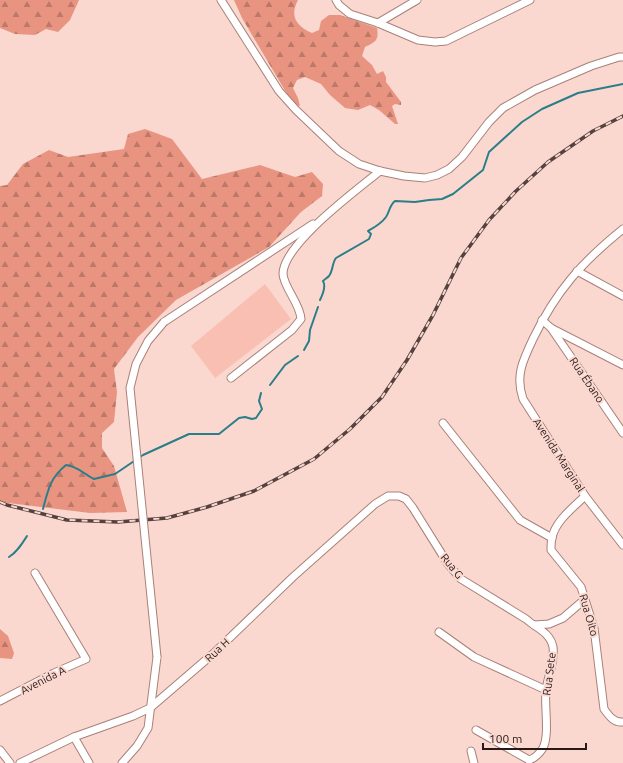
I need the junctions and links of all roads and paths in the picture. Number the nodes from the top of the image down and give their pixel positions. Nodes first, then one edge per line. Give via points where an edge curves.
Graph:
1 (221, 0) edge
2 (336, 0) edge
3 (417, 0) edge
4 (530, 0) edge
5 (378, 23) junction
6 (623, 57) edge
7 (380, 171) junction
8 (323, 218) junction
9 (623, 229) edge
10 (577, 271) junction
11 (623, 296) edge
12 (542, 320) junction
13 (551, 328) junction
14 (623, 365) edge
15 (230, 378) dead end
16 (443, 423) dead end
17 (623, 433) edge
18 (388, 496) joint
19 (585, 496) junction
20 (552, 538) junction
21 (623, 545) edge
22 (35, 572) dead end
23 (584, 600) junction
24 (532, 625) junction
25 (439, 632) dead end
26 (546, 690) junction
27 (0, 701) edge
28 (150, 708) junction
29 (623, 722) edge
30 (476, 730) dead end
31 (74, 737) junction
32 (0, 750) edge
33 (471, 751) dead end
34 (529, 761) edge
35 (10, 763) edge
36 (20, 763) edge
37 (89, 763) edge
38 (122, 763) edge
39 (474, 763) edge

1 - 7 street via 286,100 339,150 359,164
2 - 5 street via 350,14
3 - 5 street
4 - 5 street via 446,40 434,42 418,40
6 - 7 street via 577,72 535,90 503,108 462,157 437,175 425,178
7 - 8 street
8 - 15 street via 291,253 283,274 301,312 299,323
8 - 28 street, bridge via 164,322 148,341 136,364 130,388 157,657
9 - 10 street, Avenida Marginal via 597,250
10 - 11 street
10 - 12 street, Avenida Marginal via 553,301
12 - 13 street
12 - 19 street, Avenida Marginal via 524,357 519,389
13 - 14 street
13 - 17 street, Rua Ébano
16 - 20 street via 520,520
18 - 24 street, Rua G via 399,496 406,500 448,564 461,579
18 - 28 street, Rua H via 375,504 339,536 214,653
19 - 20 street via 564,515
19 - 21 street, Avenida Marginal
20 - 23 street, Rua Oito via 551,550 581,587
22 - 27 street, Avenida A via 86,658
23 - 24 street via 563,618 549,624
23 - 29 street, Rua Oito via 594,628 604,709 610,717
24 - 26 street, Rua Sete via 545,632 553,647
25 - 26 street via 474,657
26 - 34 street, Rua Sete via 543,749
28 - 31 street, Rua H
28 - 38 street via 148,728 144,736
30 - 34 street
31 - 36 street, Rua H
31 - 37 street
32 - 35 street
33 - 39 street

